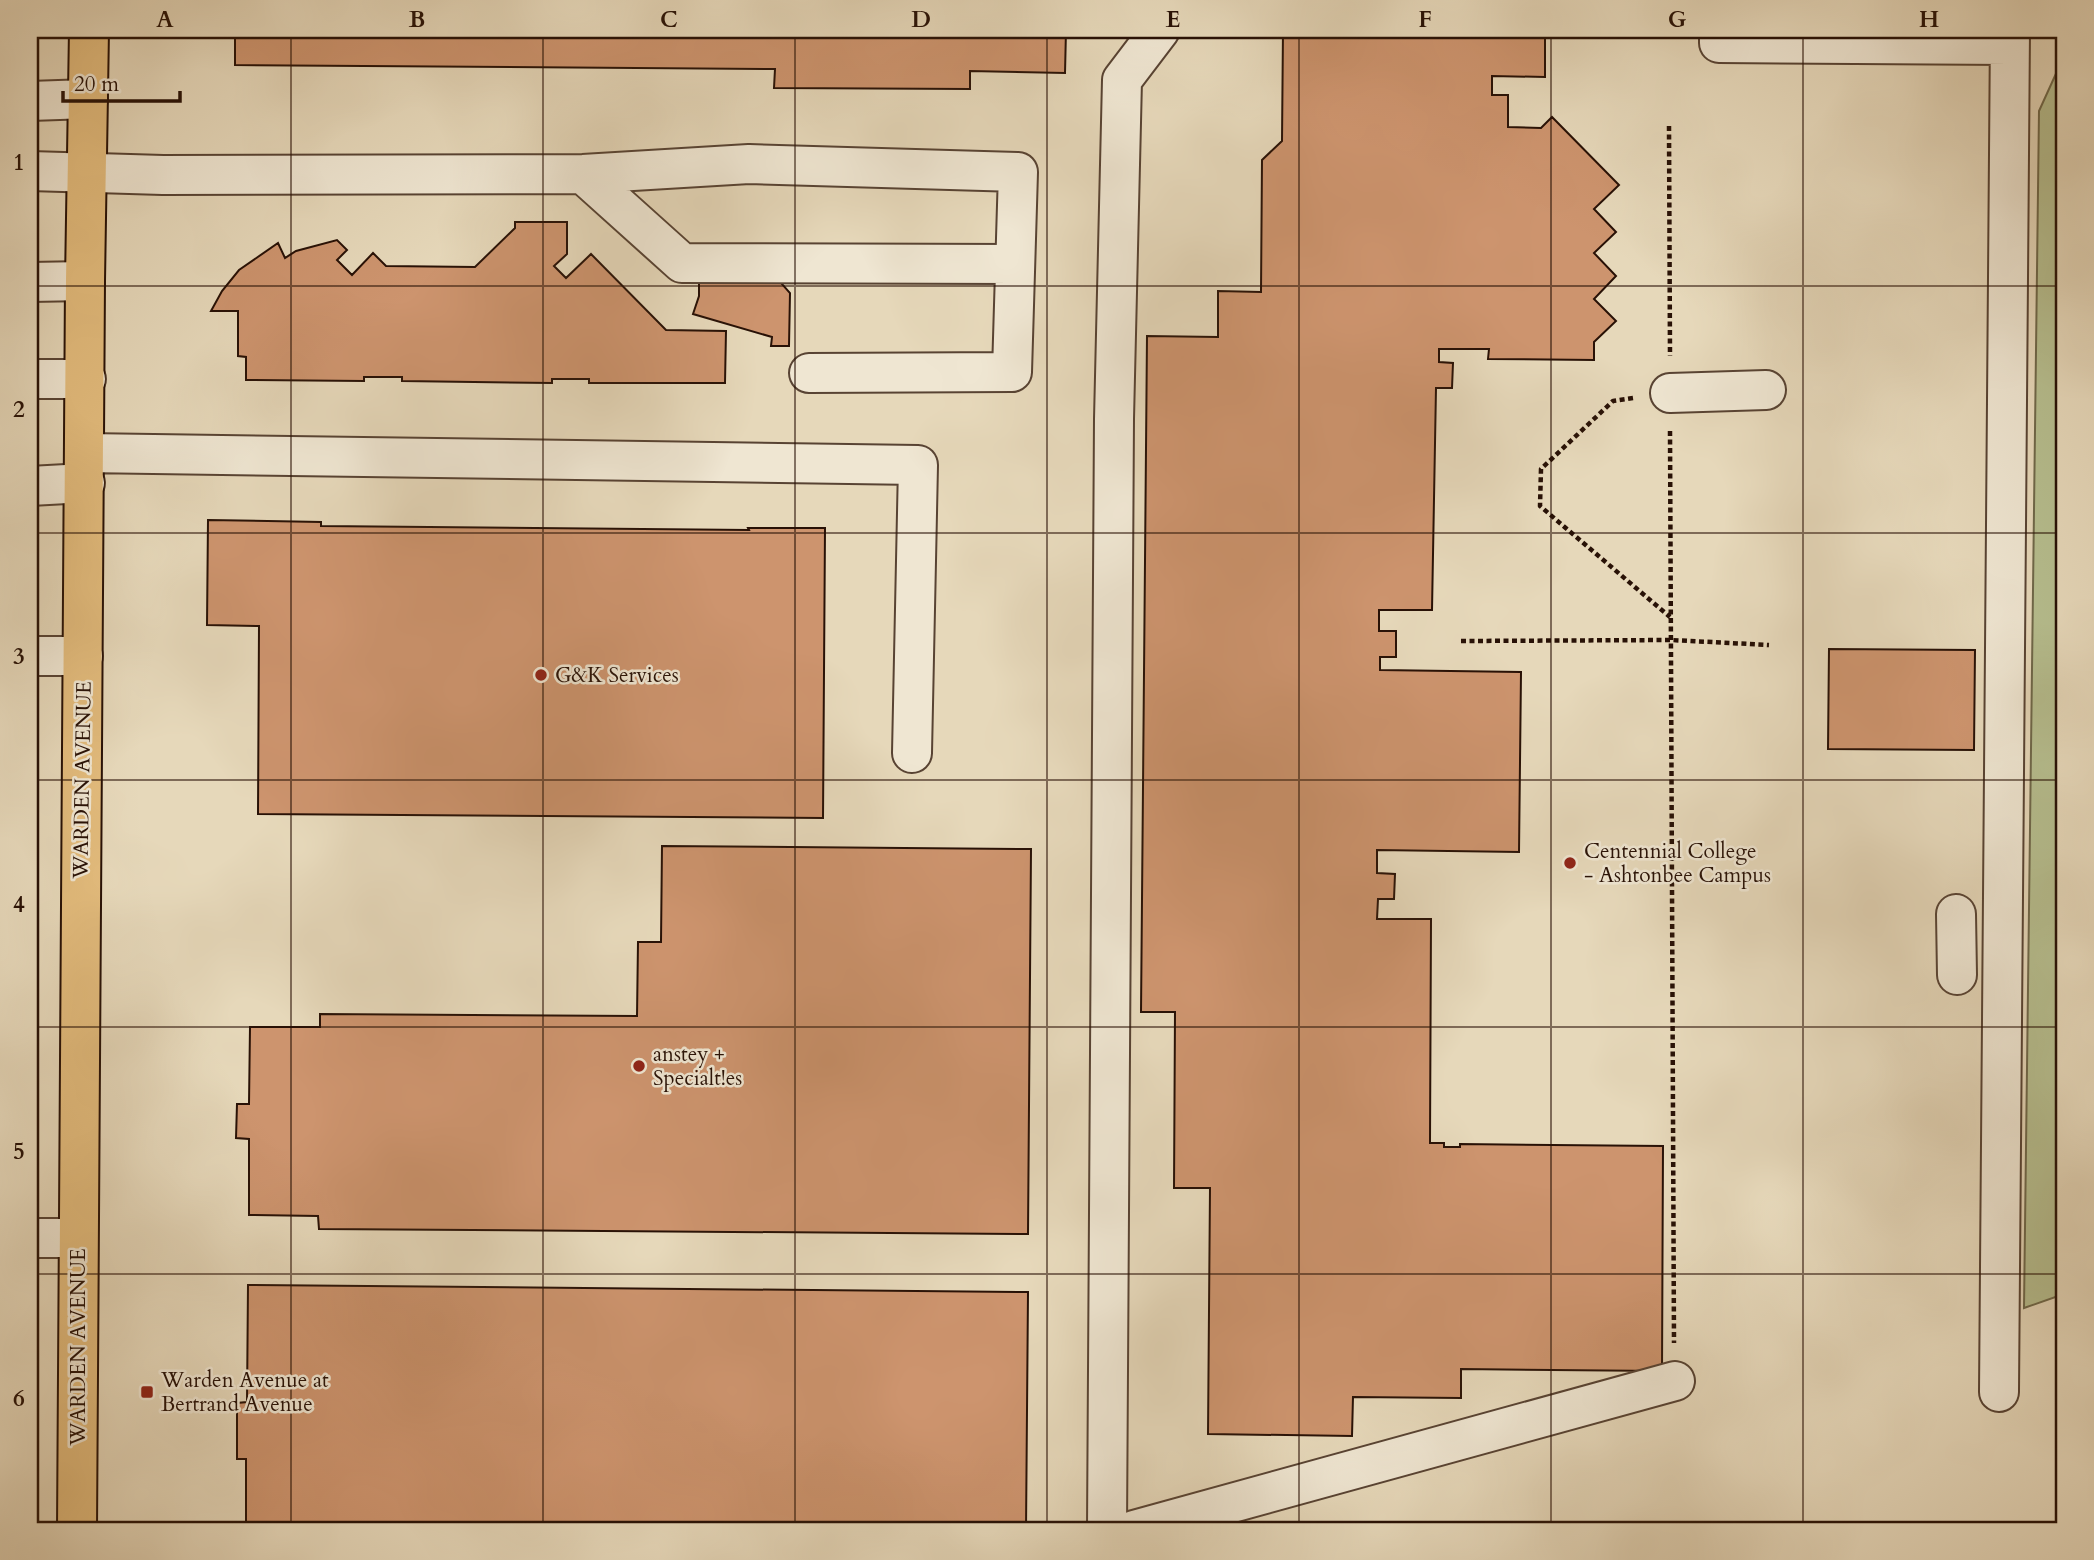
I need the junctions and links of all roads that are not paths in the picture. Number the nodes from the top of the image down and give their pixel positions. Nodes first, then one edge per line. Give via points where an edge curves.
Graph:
1 (89, 30) edge
2 (1160, 30) edge
3 (1719, 30) edge
4 (2009, 37) edge
5 (88, 99) junction
6 (30, 101) edge
7 (30, 171) edge
8 (88, 173) junction
9 (583, 174) junction
10 (1015, 264) junction
11 (85, 281) junction
12 (30, 282) edge
13 (809, 373) dead end
14 (30, 379) edge
15 (86, 379) junction
16 (1766, 390) dead end
17 (1670, 393) road end
18 (85, 468) junction
19 (30, 486) edge
20 (30, 656) edge
21 (83, 656) junction
22 (912, 753) dead end
23 (30, 1238) edge
24 (77, 1238) junction
25 (1675, 1381) road end
26 (1999, 1392) dead end
27 (77, 1530) edge
28 (1107, 1530) edge
29 (1134, 1530) edge

1 - 5 main road, WARDEN AVENUE
2 - 28 street via 1122,80 1114,446
3 - 4 street via 1719,43
4 - 26 street via 1981,914
5 - 6 street
5 - 8 main road, WARDEN AVENUE
7 - 8 street
8 - 9 street
8 - 11 main road, WARDEN AVENUE
9 - 10 street via 682,262
9 - 10 street via 749,164 1018,172
10 - 13 street via 1012,372
11 - 12 street
11 - 15 main road, WARDEN AVENUE
14 - 15 street
15 - 18 main road, WARDEN AVENUE
16 - 17 street
18 - 19 street
18 - 21 main road, WARDEN AVENUE
18 - 22 street via 918,466
20 - 21 street
21 - 24 main road, WARDEN AVENUE
23 - 24 street
24 - 27 main road, WARDEN AVENUE
25 - 29 street

